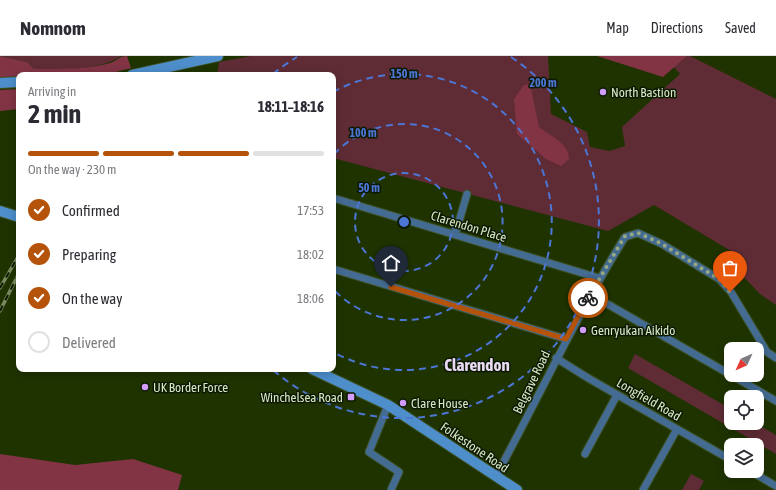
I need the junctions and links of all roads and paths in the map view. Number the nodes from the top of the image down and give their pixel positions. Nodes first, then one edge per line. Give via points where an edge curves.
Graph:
1 (218, 56) edge
2 (146, 72) edge
3 (16, 82) edge
4 (0, 83) edge
5 (467, 194) dead end
6 (336, 199) edge
7 (0, 210) edge
8 (16, 216) edge
9 (455, 235) junction
10 (336, 270) edge
11 (599, 278) junction
12 (590, 294) junction
13 (566, 339) junction
14 (556, 358) junction
15 (776, 358) edge
16 (724, 371) edge
17 (318, 372) edge
18 (743, 382) edge
19 (617, 395) junction
20 (776, 401) edge
21 (388, 405) junction
22 (677, 429) junction
23 (585, 454) dead end
24 (724, 456) edge
25 (496, 476) junction
26 (762, 478) edge
27 (776, 486) edge
28 (391, 490) edge
29 (517, 490) edge
30 (643, 490) edge

1 - 2 main road
3 - 4 main road
5 - 9 street
6 - 9 street, Clarendon Place
7 - 8 main road
9 - 11 street, Clarendon Place
10 - 13 street
11 - 12 street, Belgrave Road
11 - 15 street, Belgrave Road via 625,236 638,233 656,241 719,279 730,292 767,352
12 - 13 street, Belgrave Road
12 - 16 street
13 - 14 street, Belgrave Road
14 - 19 street, Longfield Road
14 - 25 street, Belgrave Road
17 - 21 main road, Folkestone Road
18 - 20 street
19 - 22 street, Longfield Road
19 - 23 street
21 - 25 main road, Folkestone Road
21 - 28 street via 369,452 399,472
22 - 24 street, Longfield Road
22 - 30 street
25 - 29 main road, Folkestone Road
26 - 27 street

